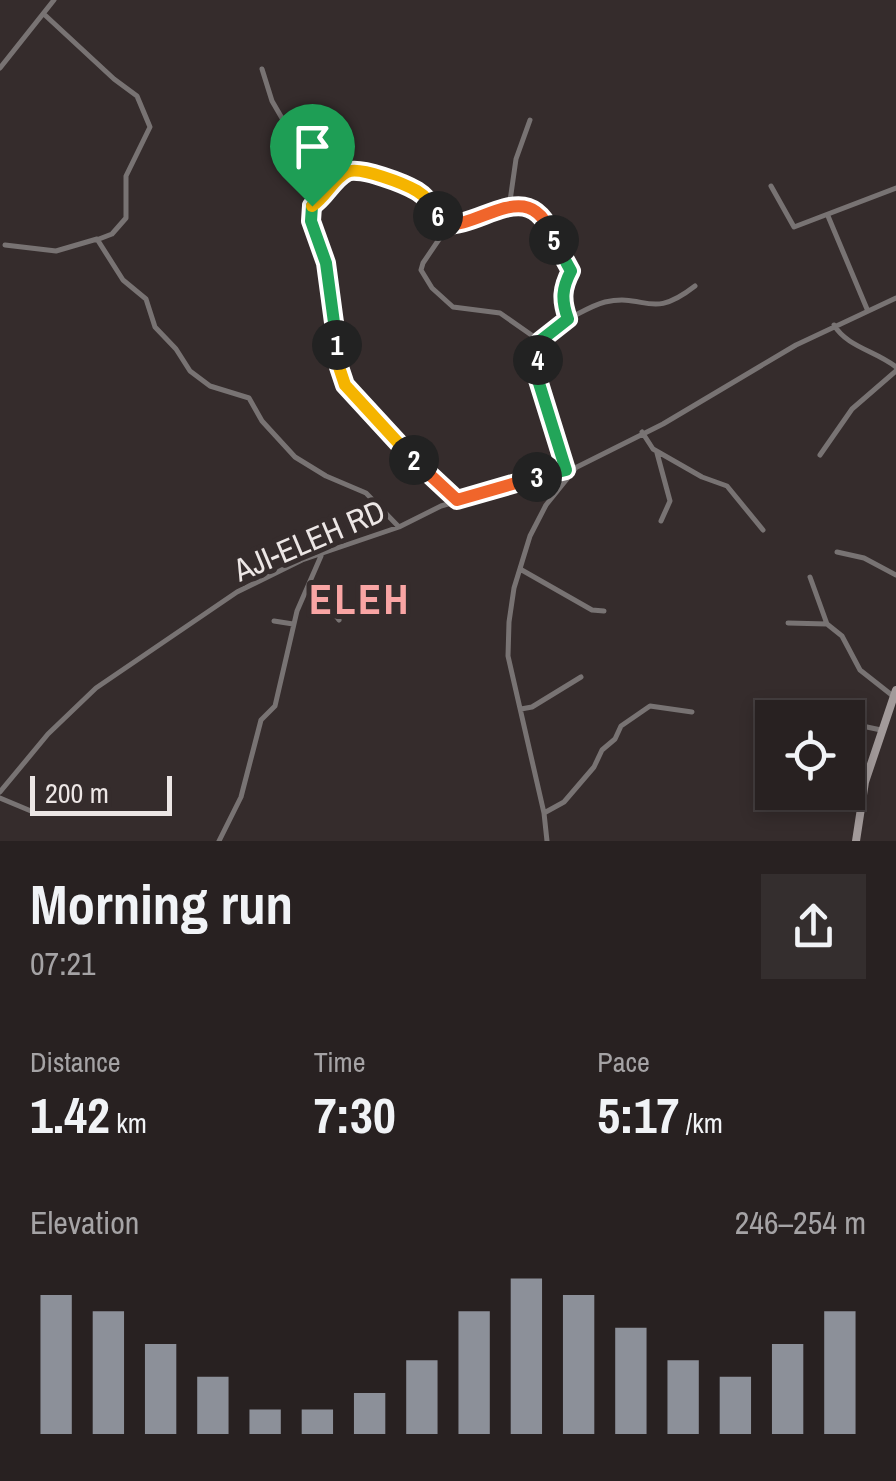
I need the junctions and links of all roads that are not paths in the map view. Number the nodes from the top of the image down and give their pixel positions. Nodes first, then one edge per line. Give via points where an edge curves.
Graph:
1 (54, 0) edge
2 (46, 16) dead end
3 (0, 68) edge
4 (262, 69) dead end
5 (530, 120) dead end
6 (770, 186) dead end
7 (896, 188) edge
8 (312, 206) junction
9 (503, 206) junction
10 (828, 216) junction
11 (442, 225) junction
12 (97, 239) junction
13 (5, 244) dead end
14 (695, 286) dead end
15 (896, 298) edge
16 (867, 310) junction
17 (568, 319) junction
18 (834, 326) junction
19 (540, 341) junction
20 (896, 369) edge
21 (642, 432) junction
22 (656, 450) junction
23 (820, 456) dead end
24 (576, 467) junction
25 (566, 470) junction
26 (457, 500) junction
27 (661, 521) dead end
28 (399, 527) junction
29 (763, 530) dead end
30 (837, 552) dead end
31 (322, 554) junction
32 (520, 570) junction
33 (896, 575) edge
34 (810, 577) dead end
35 (311, 582) junction
36 (604, 610) dead end
37 (338, 620) dead end
38 (274, 621) dead end
39 (788, 623) dead end
40 (293, 624) junction
41 (827, 624) junction
42 (580, 676) dead end
43 (895, 693) edge
44 (522, 709) junction
45 (692, 712) dead end
46 (865, 727) edge
47 (881, 730) junction
48 (0, 795) edge
49 (32, 811) dead end
50 (544, 813) junction
51 (219, 841) edge
52 (547, 841) edge
53 (856, 841) edge

1 - 3 street
2 - 12 street via 138,96 148,118 124,185 126,218
4 - 8 street via 297,144
5 - 9 street via 512,196
6 - 10 street via 794,227
7 - 10 street
8 - 11 street via 344,174 362,171 415,190
8 - 26 street via 345,385
9 - 11 street via 469,222
9 - 17 street via 540,214 548,225 571,271 563,286
10 - 16 street
11 - 19 street via 440,242 422,263 432,288 454,307 510,318
12 - 13 street via 56,251
12 - 28 street via 123,280 146,299 155,327 190,371 210,386 249,398 295,456 366,494
14 - 17 street via 661,306 606,302
15 - 16 street, AJI-ELEH RD
16 - 18 street, AJI-ELEH RD
17 - 19 street
18 - 20 street via 842,339
18 - 21 street, AJI-ELEH RD
19 - 25 street via 538,380
20 - 23 street via 852,409
21 - 22 street
21 - 24 street, AJI-ELEH RD
22 - 27 street via 670,501
22 - 29 street via 727,486
24 - 25 street, AJI-ELEH RD
24 - 32 street via 546,505
25 - 26 street, AJI-ELEH RD
26 - 28 street, AJI-ELEH RD
28 - 31 street, AJI-ELEH RD
30 - 33 street
31 - 35 street
31 - 48 street, AJI-ELEH RD via 237,592 96,688 48,734
32 - 36 street
32 - 44 street via 508,656
34 - 41 street
35 - 37 street
35 - 40 street
38 - 40 street
39 - 41 street
40 - 51 street via 275,706 261,720 241,797
41 - 43 street via 842,636 860,670
42 - 44 street
43 - 47 main road
44 - 50 street
45 - 50 street via 650,706 621,726 564,802
46 - 47 street
47 - 53 main road
48 - 49 street
50 - 52 street

